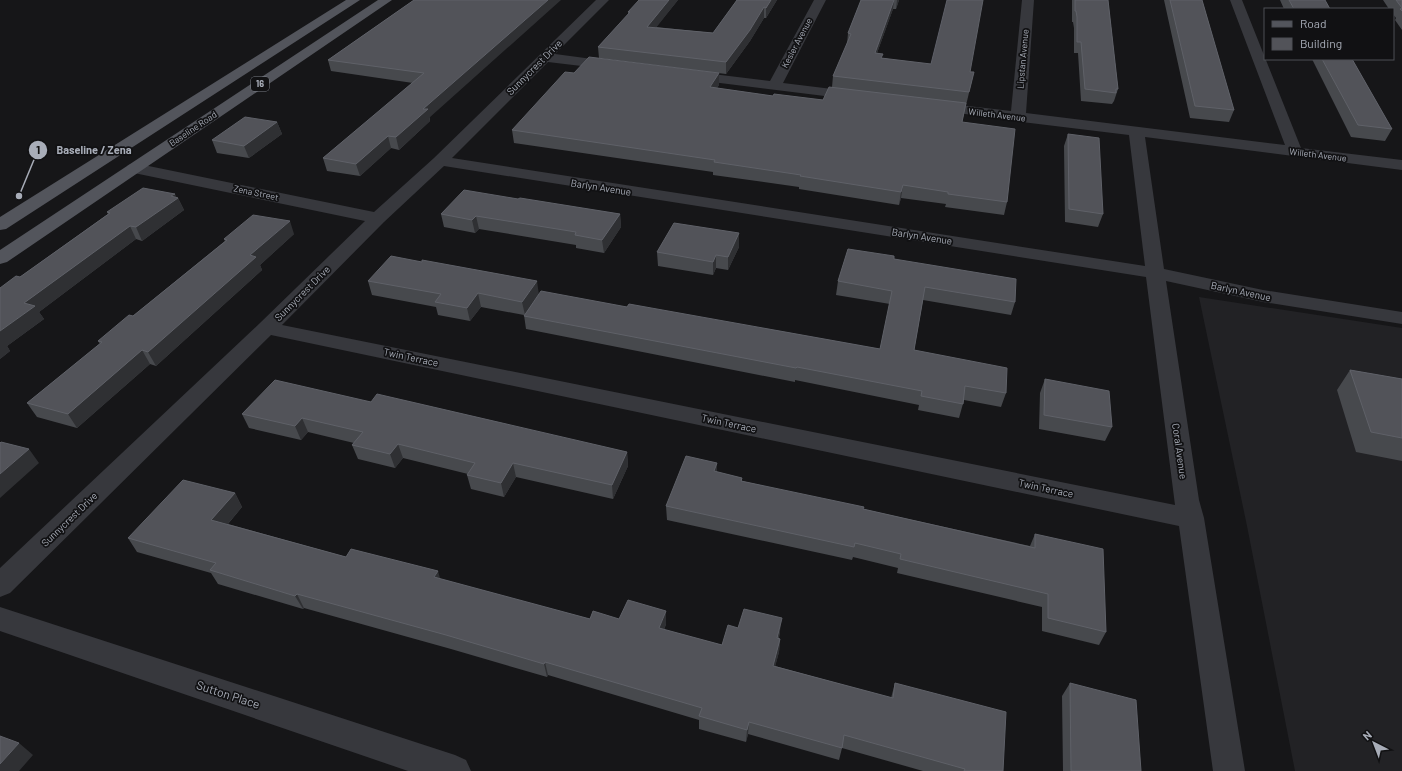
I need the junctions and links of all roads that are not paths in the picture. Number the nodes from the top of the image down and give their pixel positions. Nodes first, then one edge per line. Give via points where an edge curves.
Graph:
1 (354, 0) edge
2 (386, 0) edge
3 (603, 0) edge
4 (820, 0) edge
5 (1028, 0) edge
6 (1236, 0) edge
7 (544, 57) junction
8 (625, 67) edge
9 (672, 73) edge
10 (775, 85) junction
11 (869, 98) edge
12 (924, 105) edge
13 (1018, 118) junction
14 (1136, 131) junction
15 (1295, 152) junction
16 (440, 162) junction
17 (1402, 165) edge
18 (134, 168) junction
19 (378, 218) junction
20 (0, 225) edge
21 (0, 258) edge
22 (1156, 273) junction
23 (1402, 318) edge
24 (267, 328) junction
25 (1191, 518) junction
26 (0, 585) edge
27 (0, 619) edge
28 (455, 771) edge
29 (1229, 771) edge

1 - 20 main road, 16
2 - 18 main road, Baseline Road / 16
3 - 7 street, Sunnycrest Drive
4 - 10 street, Kesler Avenue
5 - 13 street, Lipstan Avenue
6 - 15 street
7 - 8 street
7 - 16 street, Sunnycrest Drive
9 - 10 street
10 - 11 street
12 - 13 street, Willeth Avenue
13 - 14 street, Willeth Avenue
14 - 15 street, Willeth Avenue
14 - 22 street, Coral Avenue
15 - 17 street, Willeth Avenue
16 - 19 street, Sunnycrest Drive
16 - 22 street, Barlyn Avenue
18 - 19 street, Zena Street
18 - 21 main road, Baseline Road / 16
19 - 24 street, Sunnycrest Drive
22 - 23 street, Barlyn Avenue via 1263,296
22 - 25 street, Coral Avenue via 1186,500
24 - 25 street, Twin Terrace
24 - 26 street, Sunnycrest Drive
25 - 29 street, Coral Avenue
27 - 28 street, Sutton Place

